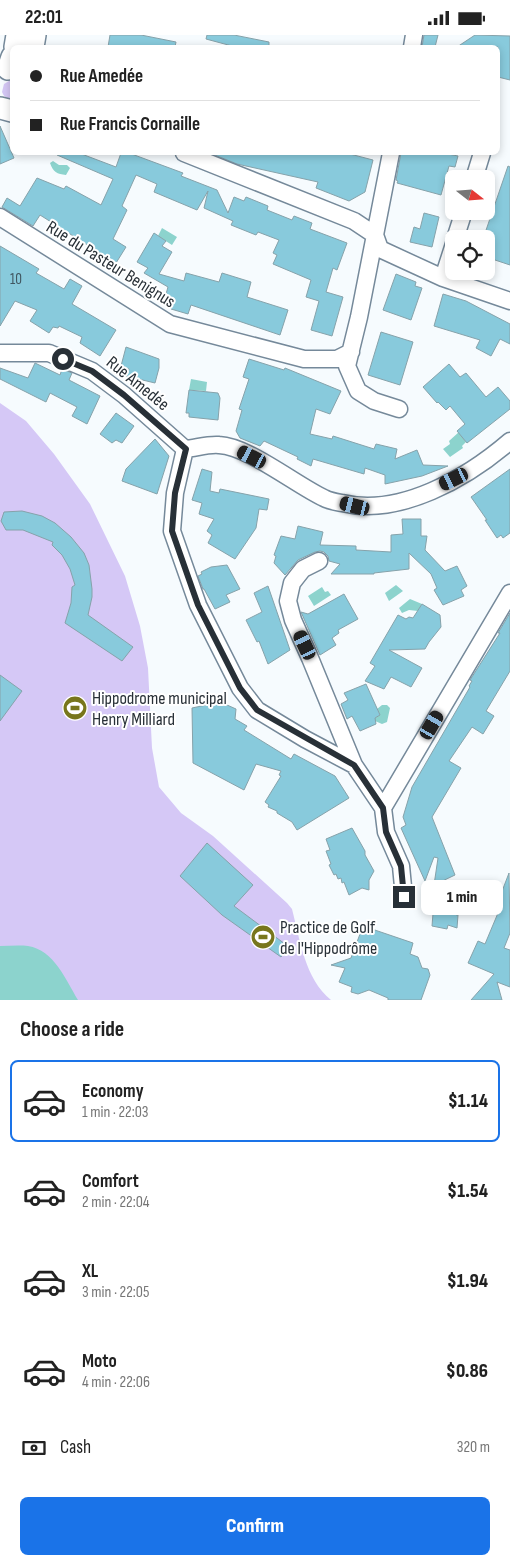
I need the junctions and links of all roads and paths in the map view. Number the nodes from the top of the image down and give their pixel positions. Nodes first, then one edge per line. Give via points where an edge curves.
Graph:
1 (189, 155) edge
2 (391, 155) edge
3 (481, 155) edge
4 (477, 170) edge
5 (0, 217) edge
6 (375, 235) junction
7 (445, 272) edge
8 (443, 278) junction
9 (510, 301) edge
10 (351, 352) junction
11 (0, 353) edge
12 (399, 409) dead end
13 (510, 441) edge
14 (186, 449) junction
15 (320, 561) dead end
16 (510, 593) edge
17 (354, 765) junction
18 (383, 808) junction
19 (404, 897) dead end

1 - 6 street via 354,221
2 - 6 street
3 - 4 street
5 - 10 street, Rue du Pasteur Benignus via 170,324 304,359 337,359
6 - 8 street via 380,249
6 - 10 street
7 - 8 street
8 - 9 street
10 - 12 street via 347,366 358,391 374,401
11 - 14 street, Rue Amedée via 49,353 92,371
13 - 14 street via 471,471 423,495 380,506 355,506 326,499 238,449 220,445
14 - 17 street via 175,493 172,531 198,605 240,688 257,710
15 - 17 street via 303,569 292,583 288,601 293,621
16 - 18 street
17 - 18 street
18 - 19 street via 386,832 401,866

